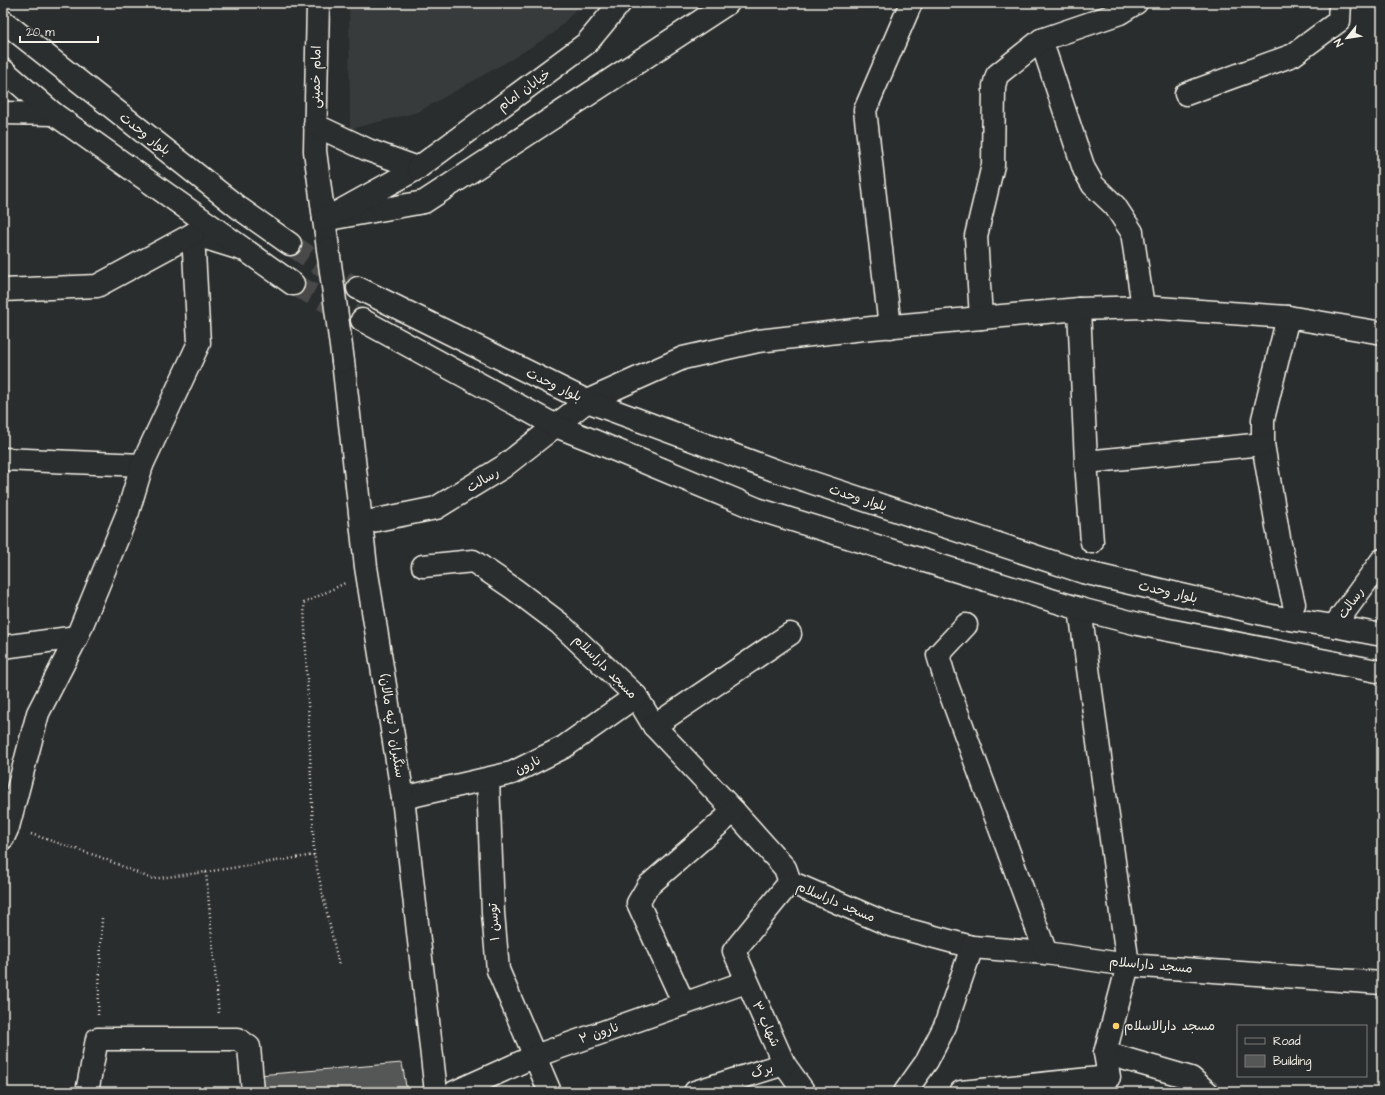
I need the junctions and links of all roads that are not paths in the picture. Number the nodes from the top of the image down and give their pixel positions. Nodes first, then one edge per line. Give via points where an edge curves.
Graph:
1 (318, 3) edge
2 (620, 3) edge
3 (728, 3) edge
4 (911, 3) edge
5 (1136, 3) edge
6 (1340, 3) edge
7 (3, 21) edge
8 (1040, 40) junction
9 (3, 70) edge
10 (1186, 94) dead end
11 (3, 113) edge
12 (54, 114) junction
13 (315, 126) junction
14 (418, 168) junction
15 (324, 220) junction
16 (193, 234) junction
17 (290, 244) tunnel mouth
18 (244, 250) junction
19 (293, 284) tunnel mouth
20 (358, 288) tunnel mouth
21 (3, 290) edge
22 (1143, 308) junction
23 (1079, 309) junction
24 (1288, 316) junction
25 (981, 318) junction
26 (362, 320) tunnel mouth
27 (890, 327) junction
28 (1382, 333) edge
29 (587, 401) junction
30 (556, 426) junction
31 (1263, 444) junction
32 (3, 459) edge
33 (1086, 462) junction
34 (142, 465) junction
35 (362, 523) junction
36 (1092, 542) dead end
37 (1382, 560) edge
38 (423, 566) dead end
39 (1294, 604) dead end
40 (1080, 609) junction
41 (966, 625) dead end
42 (1334, 626) junction
43 (790, 634) dead end
44 (1382, 635) edge
45 (77, 638) junction
46 (3, 647) edge
47 (1382, 672) edge
48 (636, 696) junction
49 (654, 726) junction
50 (488, 780) junction
51 (404, 798) junction
52 (734, 811) junction
53 (5, 830) edge
54 (790, 882) junction
55 (972, 947) junction
56 (1046, 952) junction
57 (1128, 965) junction
58 (746, 982) junction
59 (1382, 982) edge
60 (684, 1004) junction
61 (1105, 1053) junction
62 (535, 1056) junction
63 (784, 1064) junction
64 (87, 1092) edge
65 (253, 1092) edge
66 (436, 1092) edge
67 (455, 1092) edge
68 (550, 1092) edge
69 (695, 1092) edge
70 (804, 1092) edge
71 (905, 1092) edge
72 (961, 1092) edge
73 (1207, 1092) edge

1 - 13 street, امام خمینی
2 - 14 street, خیابان امام via 587,43
3 - 15 street via 424,202
4 - 27 street via 866,110
5 - 8 street via 1120,13
6 - 10 street via 1339,21 1293,55
7 - 17 street, بلوار وحدت via 239,208
8 - 22 street via 1084,169 1093,185 1115,206 1132,232
8 - 25 street via 997,75 994,86 993,165 976,236
9 - 12 street
11 - 12 street
12 - 18 street
13 - 14 street via 368,150
13 - 15 street, امام خمینی via 315,152
14 - 15 street, خیابان امام
15 - 35 street, سنگبران ( تپه مالان), bridge
16 - 18 street
16 - 21 street via 97,286
16 - 34 street via 199,343
18 - 19 street
20 - 29 street, بلوار وحدت
22 - 23 street, رسالت
22 - 24 street, رسالت
23 - 25 street, رسالت
23 - 33 street
24 - 28 street, رسالت
24 - 31 street via 1263,419
25 - 27 street, رسالت
26 - 30 street
27 - 29 street, رسالت via 758,340 683,358
29 - 30 street, رسالت
29 - 42 street, بلوار وحدت via 774,470 1083,572 1276,617
30 - 35 street, رسالت via 503,468 436,508
30 - 40 street via 757,509
31 - 33 street
31 - 39 street via 1280,544
32 - 34 street
33 - 36 street
34 - 45 street via 128,512
35 - 51 street, سنگبران ( تپه مالان) via 366,567
37 - 42 street, رسالت
38 - 48 street, مسجد داراسلام via 473,562 559,623
40 - 47 street via 1138,624
40 - 57 street
41 - 56 street via 938,655
42 - 44 street, بلوار وحدت
43 - 49 street
45 - 46 street
45 - 53 street via 38,713
48 - 49 street, مسجد داراسلام
48 - 50 street, نارون via 564,747 512,773
49 - 52 street, مسجد داراسلام
50 - 51 street, نارون
50 - 62 street, توسن ۱ via 498,970
51 - 66 street, سنگبران ( تپه مالان)
52 - 54 street, مسجد داراسلام via 786,868
52 - 60 street via 648,886 638,903
54 - 55 street, مسجد داراسلام via 890,925
54 - 58 street, شهاب ۳ via 734,951
55 - 56 street, مسجد داراسلام
55 - 71 street via 945,1026 927,1061
56 - 57 street, مسجد داراسلام
57 - 59 street, مسجد داراسلام
57 - 61 street
58 - 60 street, نارون ۲
58 - 63 street, شهاب ۳
60 - 62 street, نارون ۲
61 - 72 street via 1109,1077
61 - 73 street via 1191,1078
62 - 67 street, نارون ۲
62 - 68 street, توسن ۱
63 - 69 street, برگ
63 - 70 street, شهاب ۳
64 - 65 street via 97,1039 238,1039 249,1047

